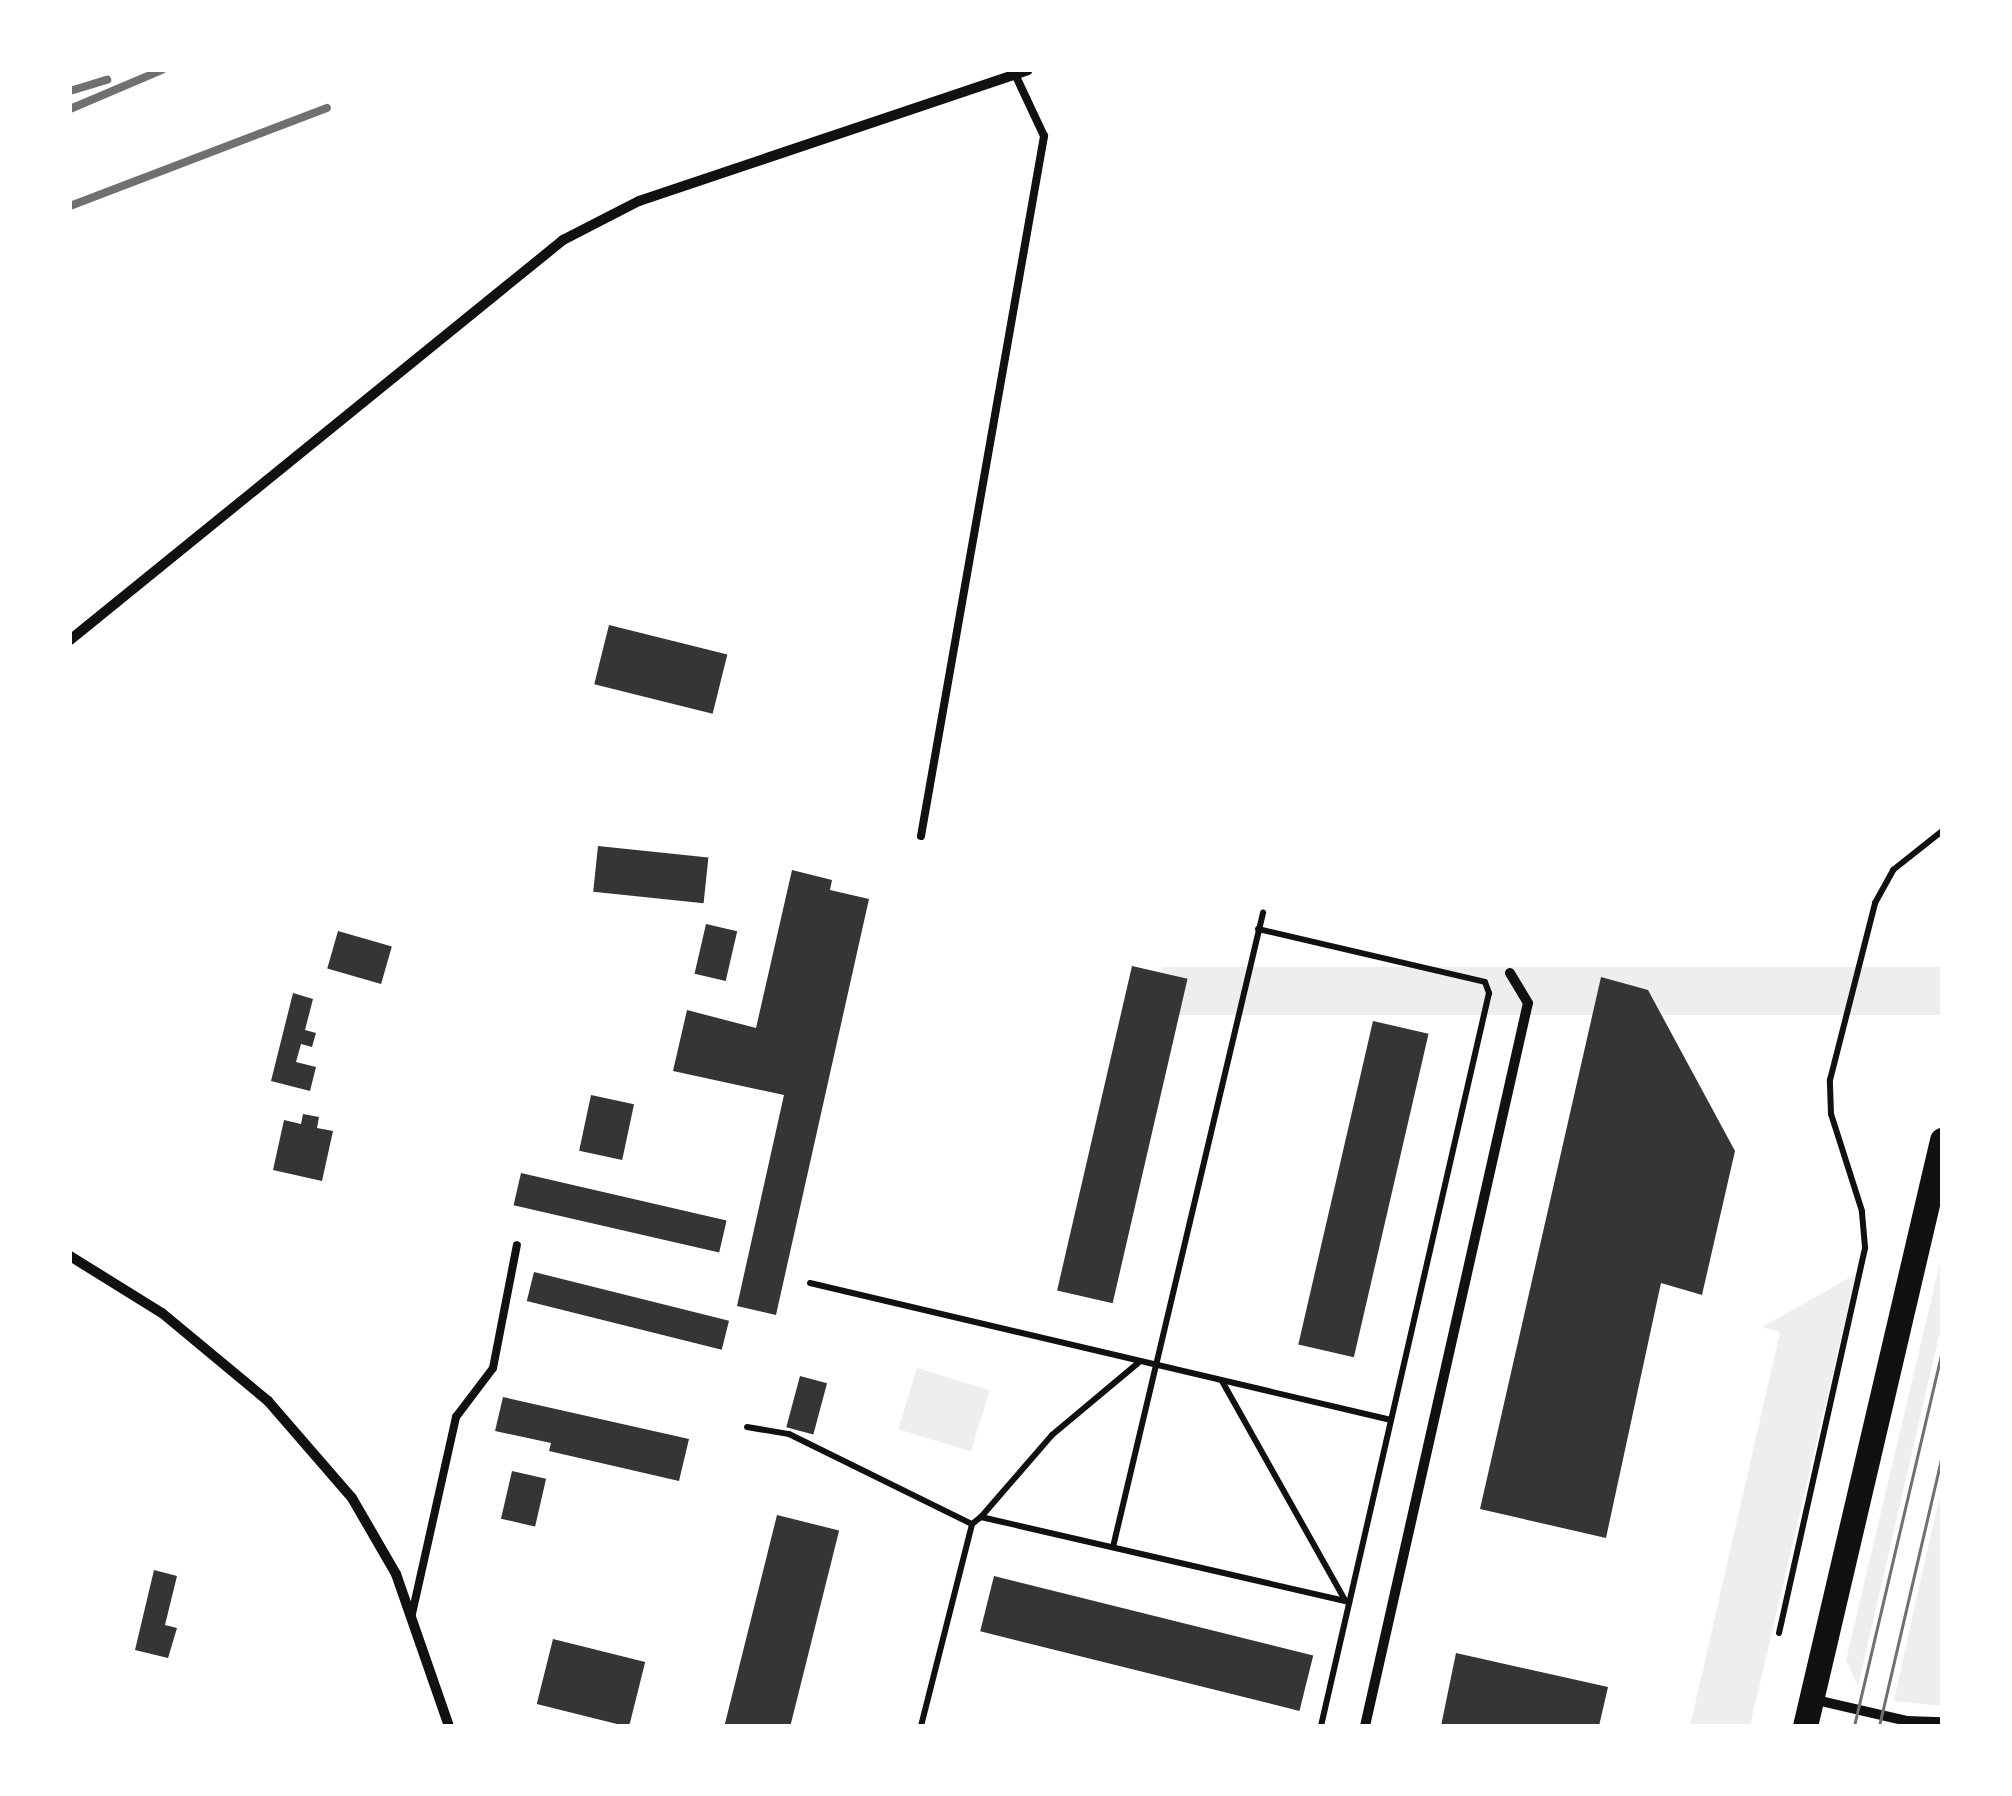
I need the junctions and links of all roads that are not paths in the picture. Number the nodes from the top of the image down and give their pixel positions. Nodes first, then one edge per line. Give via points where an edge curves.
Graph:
1 (1028, 70) edge
2 (1016, 74) junction
3 (70, 640) edge
4 (920, 836) dead end
5 (1510, 973) dead end
6 (1942, 1140) edge
7 (517, 1245) dead end
8 (70, 1256) edge
9 (412, 1614) junction
10 (1812, 1699) junction
11 (1942, 1722) edge
12 (449, 1726) edge
13 (1366, 1726) edge
14 (1806, 1726) edge

1 - 2 street
2 - 3 street via 639,202 563,240
2 - 4 lane via 1044,136
5 - 13 street via 1528,1004
6 - 10 main road
7 - 9 lane via 493,1368 456,1418
8 - 9 street via 162,1314 268,1401 352,1498
9 - 12 street
10 - 11 street via 1907,1721
10 - 14 main road

